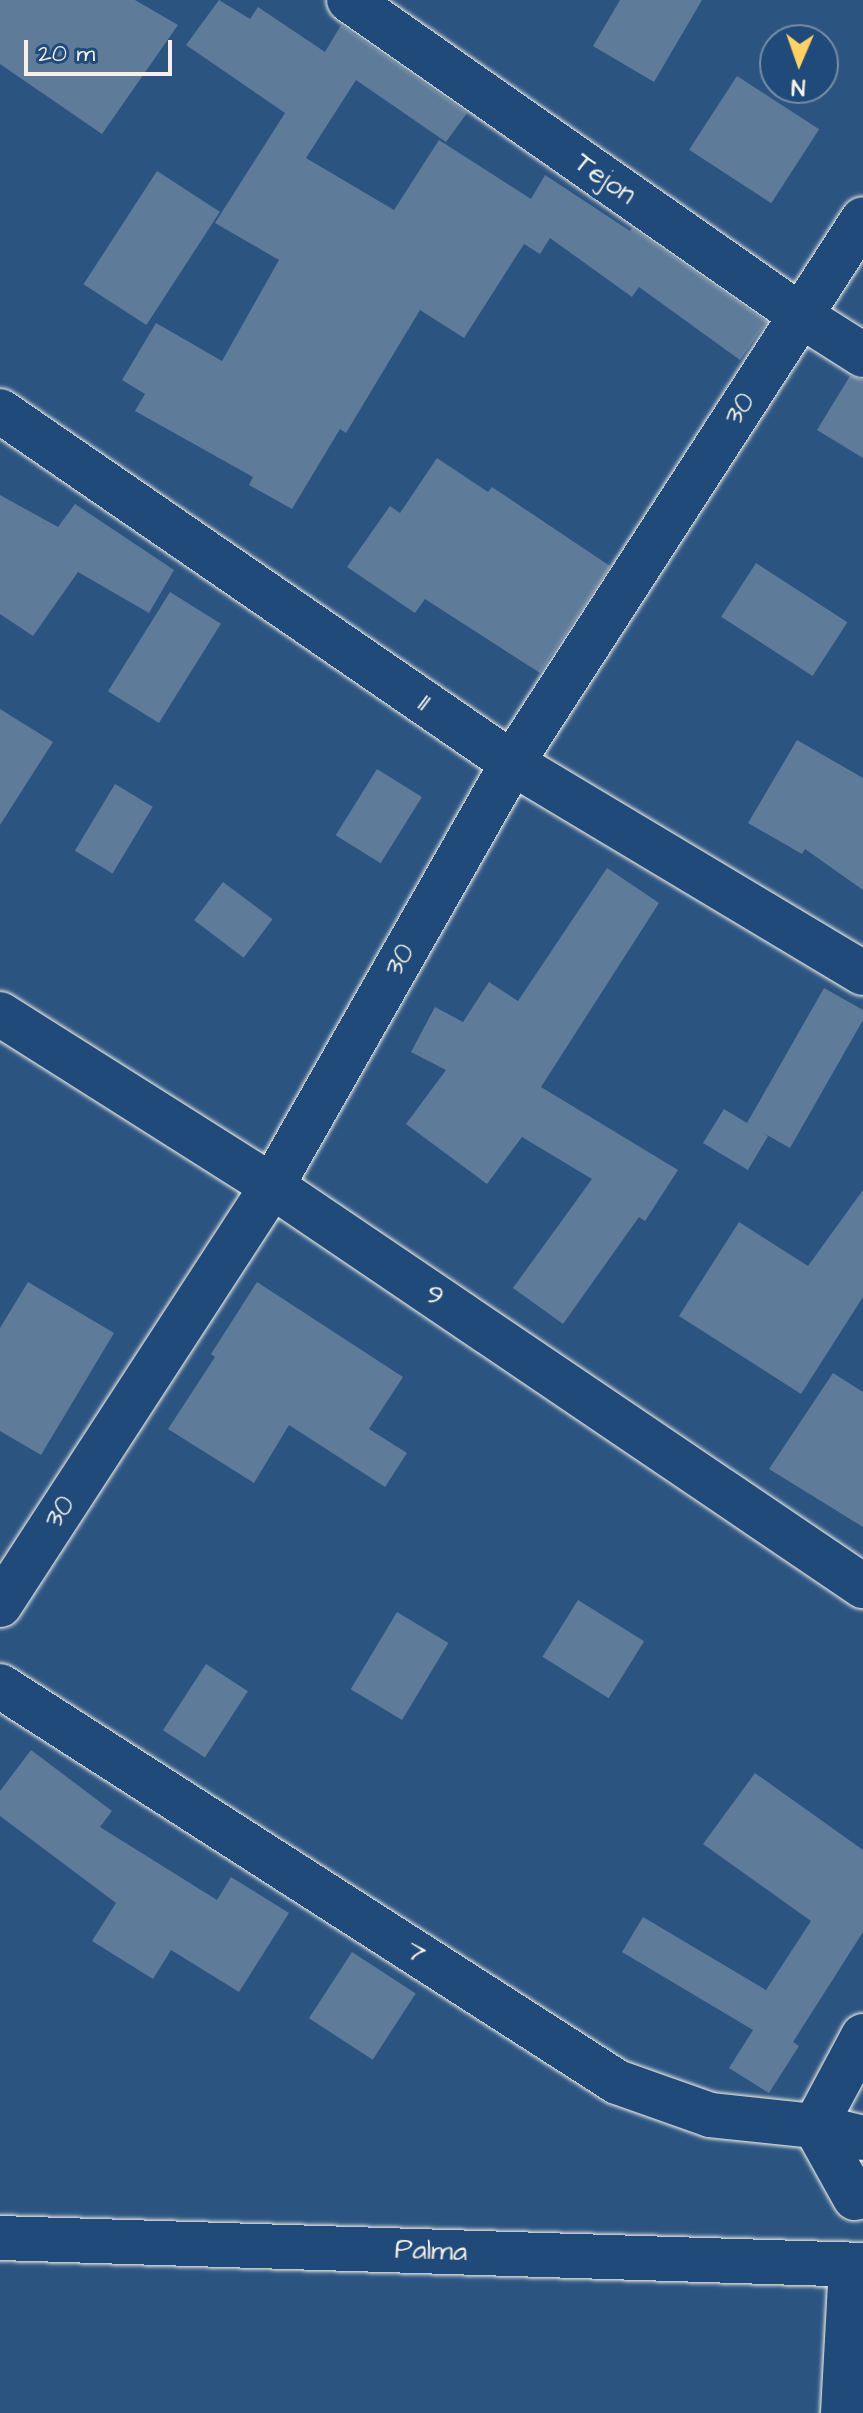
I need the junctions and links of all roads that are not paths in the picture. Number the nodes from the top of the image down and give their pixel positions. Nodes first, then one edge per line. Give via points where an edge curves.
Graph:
1 (349, 0) edge
2 (863, 219) edge
3 (800, 315) junction
4 (863, 355) edge
5 (0, 411) edge
6 (512, 763) junction
7 (863, 973) edge
8 (0, 1014) edge
9 (272, 1186) junction
10 (863, 1586) edge
11 (0, 1605) edge
12 (0, 1686) edge
13 (863, 2036) edge
14 (815, 2126) junction
15 (863, 2138) edge
16 (859, 2193) edge
17 (0, 2238) edge
18 (857, 2265) edge
19 (843, 2413) edge

1 - 3 street, Tejon
2 - 3 street, 30
3 - 4 street, Tejon
3 - 6 street, 30
5 - 6 street, 11
6 - 7 street, 11
6 - 9 street, 30
8 - 9 street, 9
9 - 10 street, 9
9 - 11 street, 30
12 - 14 street, 7 via 617,2082 710,2115
13 - 14 street
14 - 15 street, 7
14 - 16 street
16 - 18 street
17 - 18 street, Palma
18 - 19 street

